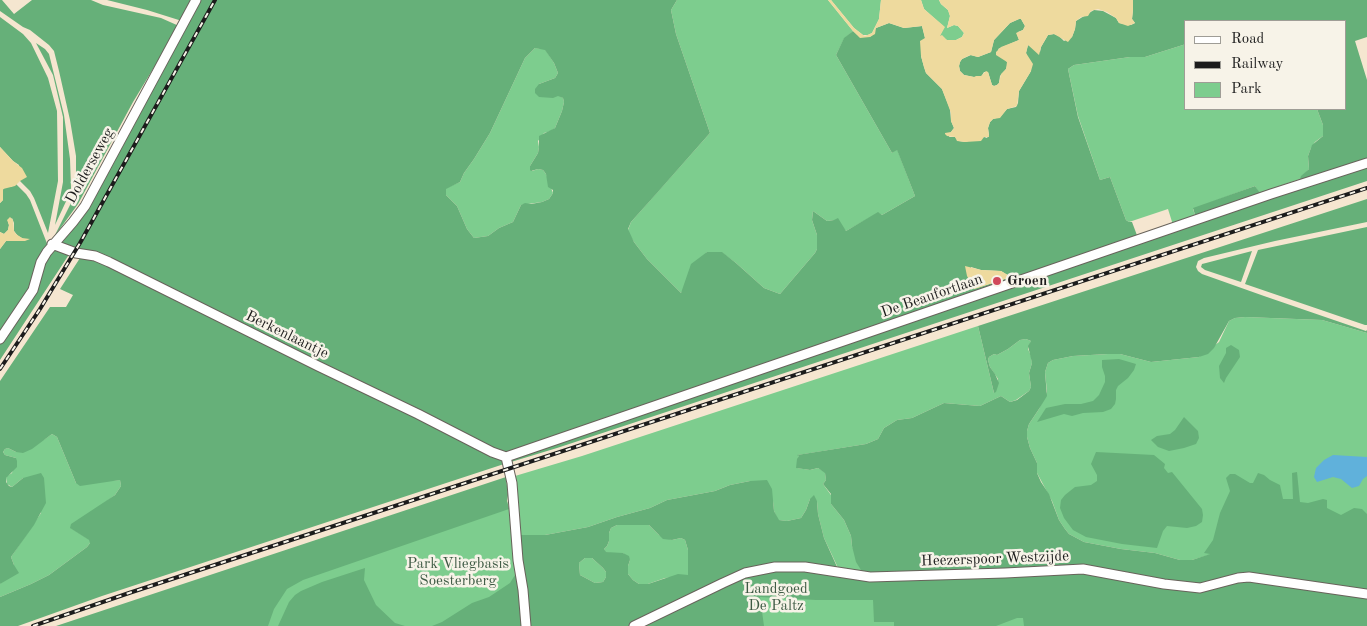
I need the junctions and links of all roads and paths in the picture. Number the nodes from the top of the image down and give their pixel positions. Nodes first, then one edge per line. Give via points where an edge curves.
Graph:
1 (196, 0) edge
2 (1367, 163) edge
3 (52, 244) junction
4 (0, 339) edge
5 (506, 457) junction
6 (1367, 594) edge
7 (526, 626) edge
8 (634, 626) edge

1 - 3 street, Dolderseweg via 85,206
2 - 5 street, De Beaufortlaan
3 - 4 street, Dolderseweg via 41,262 33,290
3 - 5 street, Berkenlaantje via 108,262
5 - 7 street via 512,483
6 - 8 street, Heezerspoor Westzijde via 1249,577 1200,588 1083,569 870,577 805,567 774,567 722,583

